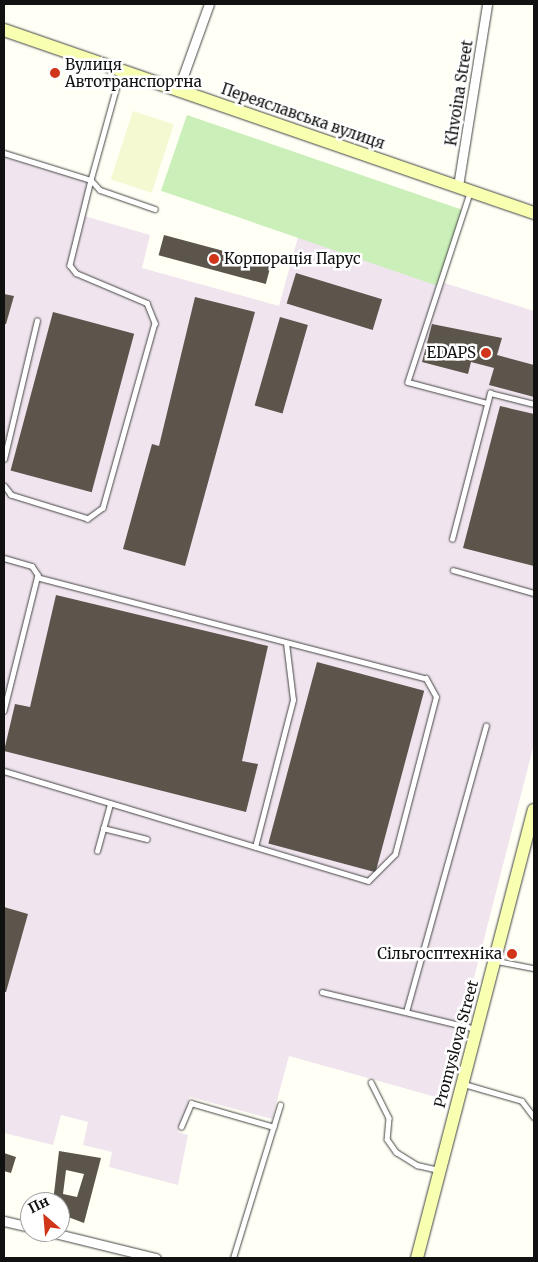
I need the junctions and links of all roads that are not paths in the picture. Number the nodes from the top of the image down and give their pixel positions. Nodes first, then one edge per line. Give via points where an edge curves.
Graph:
1 (209, 4) edge
2 (486, 4) edge
3 (4, 30) edge
4 (122, 70) junction
5 (178, 90) junction
6 (4, 153) edge
7 (92, 180) junction
8 (458, 186) junction
9 (471, 191) junction
10 (155, 209) dead end
11 (534, 213) edge
12 (37, 321) dead end
13 (487, 403) junction
14 (534, 404) edge
15 (4, 459) edge
16 (4, 486) edge
17 (452, 539) dead end
18 (4, 558) edge
19 (453, 570) dead end
20 (38, 578) junction
21 (534, 593) edge
22 (286, 643) junction
23 (4, 710) edge
24 (486, 726) dead end
25 (4, 771) edge
26 (110, 804) junction
27 (534, 810) edge
28 (103, 828) junction
29 (147, 839) dead end
30 (255, 847) junction
31 (97, 851) dead end
32 (495, 960) junction
33 (534, 968) edge
34 (322, 992) dead end
35 (406, 1012) junction
36 (477, 1029) junction
37 (371, 1082) dead end
38 (463, 1083) junction
39 (280, 1105) dead end
40 (534, 1118) edge
41 (180, 1126) dead end
42 (274, 1127) junction
43 (440, 1170) junction
44 (4, 1221) edge
45 (20, 1225) edge
46 (70, 1237) edge
47 (156, 1258) edge
48 (233, 1258) edge
49 (417, 1258) edge

1 - 5 street
2 - 8 street, Khvoina Street
3 - 4 main road, Переяславська вулиця
4 - 5 main road, Переяславська вулиця
4 - 7 lane
5 - 8 main road, Переяславська вулиця
6 - 7 lane
7 - 10 lane via 100,190
7 - 16 lane via 70,265 76,272 147,303 155,323 108,498 88,519 11,496
8 - 9 main road, Переяславська вулиця
9 - 11 main road, Переяславська вулиця
9 - 13 lane via 408,382
12 - 15 lane
13 - 14 lane via 490,393
13 - 17 lane
18 - 20 lane via 34,567
19 - 21 lane
20 - 22 lane
20 - 23 lane
22 - 30 lane via 293,700
22 - 30 lane via 426,679 436,697 395,854 371,880
24 - 35 lane
25 - 26 lane
26 - 28 lane
26 - 30 lane
27 - 32 main road, Promyslova Street
28 - 29 lane
28 - 31 lane
32 - 33 lane
32 - 36 main road, Promyslova Street
34 - 35 lane
35 - 36 lane
36 - 38 main road, Promyslova Street
37 - 43 lane via 389,1118 388,1139 396,1152 417,1165
38 - 40 lane via 522,1102
38 - 43 main road, Promyslova Street
39 - 42 lane
41 - 42 lane via 191,1103
42 - 48 lane
43 - 49 main road, Promyslova Street
44 - 45 street
46 - 47 street

